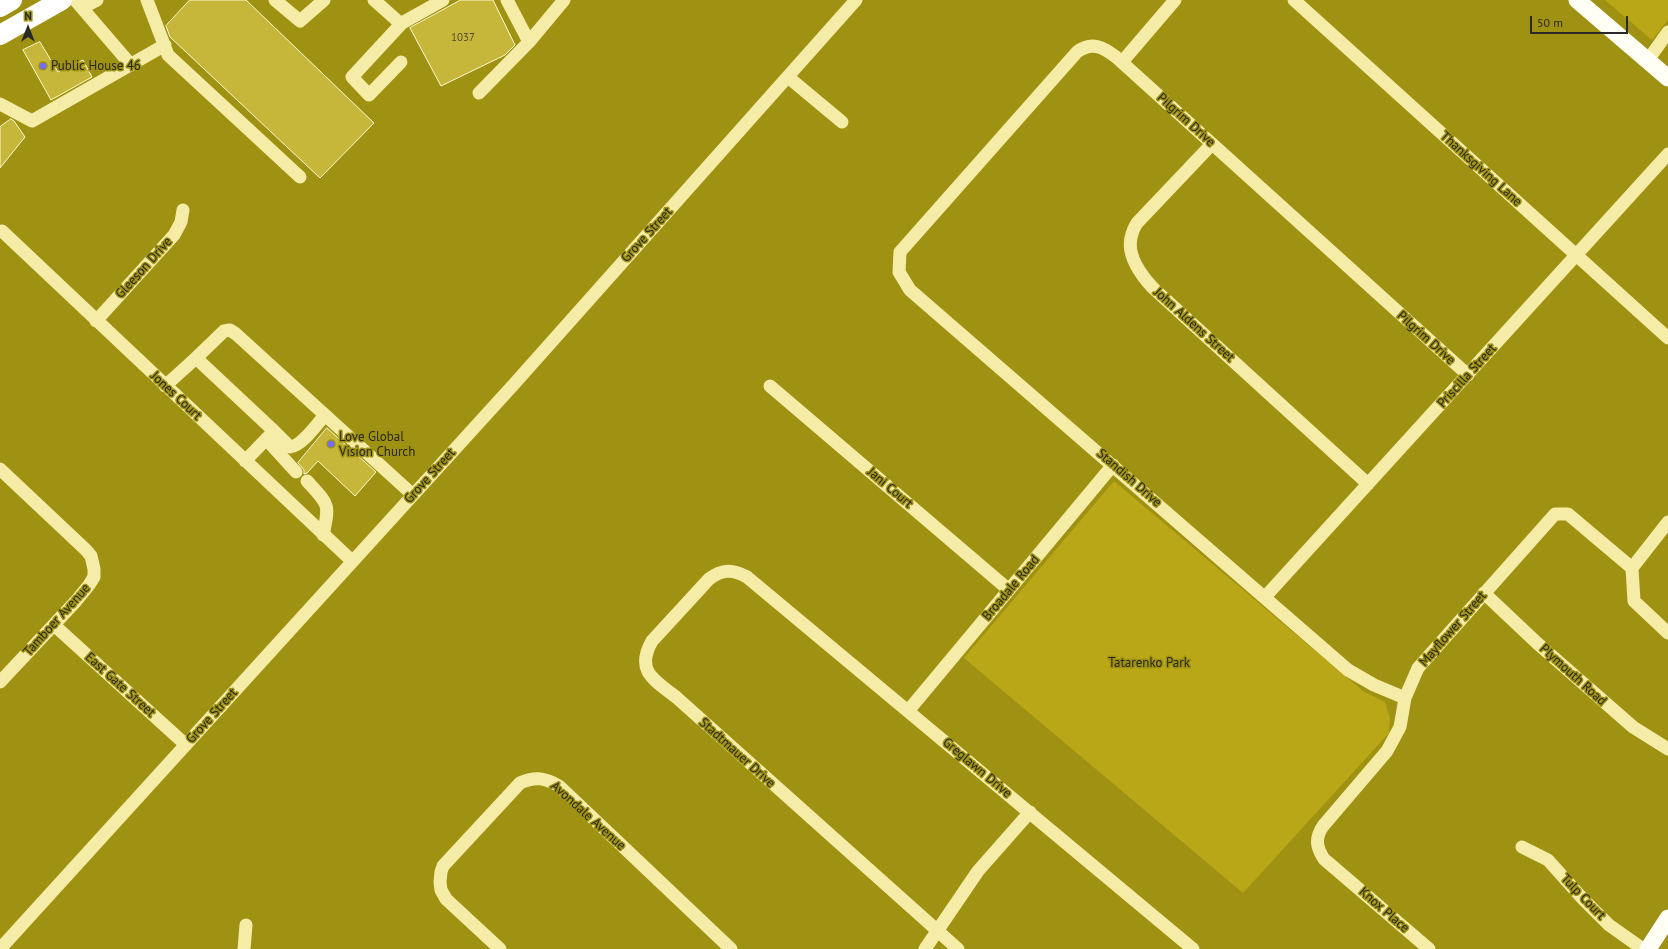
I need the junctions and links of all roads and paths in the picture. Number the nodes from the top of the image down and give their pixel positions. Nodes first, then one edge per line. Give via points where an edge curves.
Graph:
1 (12, 0) edge
2 (62, 0) edge
3 (97, 0) edge
4 (275, 0) edge
5 (324, 0) edge
6 (374, 0) edge
7 (443, 0) edge
8 (507, 0) edge
9 (564, 0) edge
10 (856, 0) edge
11 (1175, 0) edge
12 (1577, 0) edge
13 (1300, 2) edge
14 (153, 3) edge
15 (78, 4) edge
16 (0, 7) edge
17 (401, 24) junction
18 (1668, 32) edge
19 (0, 35) edge
20 (529, 42) junction
21 (165, 45) junction
22 (1648, 60) junction
23 (401, 62) dead end
24 (1122, 62) junction
25 (131, 65) junction
26 (788, 77) junction
27 (1668, 78) edge
28 (479, 93) dead end
29 (0, 104) edge
30 (842, 122) dead end
31 (1212, 144) junction
32 (1668, 154) edge
33 (300, 177) dead end
34 (183, 210) dead end
35 (2, 231) dead end
36 (916, 233) joint
37 (1576, 255) junction
38 (96, 321) junction
39 (1668, 338) edge
40 (196, 358) junction
41 (1468, 375) junction
42 (165, 386) junction
43 (770, 386) dead end
44 (325, 415) junction
45 (270, 435) junction
46 (245, 461) junction
47 (1113, 465) junction
48 (0, 469) edge
49 (296, 472) dead end
50 (307, 481) dead end
51 (1368, 484) junction
52 (413, 495) junction
53 (1666, 527) edge
54 (323, 535) junction
55 (352, 562) junction
56 (1632, 568) junction
57 (760, 587) joint
58 (1009, 590) junction
59 (1484, 593) junction
60 (1265, 597) junction
61 (54, 625) junction
62 (1668, 632) edge
63 (0, 682) edge
64 (1405, 698) junction
65 (908, 711) junction
66 (186, 745) junction
67 (1668, 749) edge
68 (1030, 812) junction
69 (1522, 847) dead end
70 (1340, 872) joint
71 (1668, 918) edge
72 (246, 925) dead end
73 (938, 931) junction
74 (0, 949) edge
75 (244, 949) edge
76 (500, 949) edge
77 (731, 949) edge
78 (925, 949) edge
79 (958, 949) edge
80 (1193, 949) edge
81 (1429, 949) edge
82 (1643, 949) edge
83 (1648, 949) edge

1 - 16 highway
2 - 19 highway
3 - 15 street
4 - 5 street via 300,21
6 - 17 street
7 - 17 street
8 - 20 street
9 - 20 street
10 - 26 street, Grove Street
11 - 24 street
12 - 22 main road
13 - 37 street, Thanksgiving Lane
14 - 21 street
15 - 25 street
17 - 23 street via 352,77 369,95
18 - 22 street
20 - 28 street
21 - 25 street
21 - 33 street via 168,55
22 - 27 main road
24 - 31 street, Pilgrim Drive
24 - 36 street, Pilgrim Drive via 1104,47 1083,47
25 - 29 street via 32,121
26 - 30 street
26 - 52 street, Grove Street
31 - 41 street, Pilgrim Drive
31 - 51 street, John Aldens Street via 1137,223 1131,235 1134,262 1140,274 1153,288
32 - 37 street, Priscilla Street
34 - 38 street, Gleeson Drive via 181,222 174,236
35 - 38 street, Jones Court
36 - 47 street, Standish Drive via 900,252 901,277 910,290
37 - 39 street, Thanksgiving Lane
37 - 41 street, Priscilla Street
38 - 42 street, Jones Court
40 - 42 street
40 - 44 street via 224,330 230,330
40 - 45 street
41 - 51 street, Priscilla Street
42 - 46 street, Jones Court
43 - 58 street, Jani Court
44 - 45 street via 295,446 290,447
44 - 52 street
45 - 46 street
45 - 49 street
46 - 54 street, Jones Court
47 - 58 street, Broadale Road
47 - 60 street, Standish Drive
48 - 61 street, Tamboer Avenue via 91,556 94,577
50 - 54 street via 327,507
51 - 60 street, Priscilla Street
52 - 55 street, Grove Street
53 - 56 street
54 - 55 street, Jones Court
55 - 66 street, Grove Street
56 - 59 street, Mayflower Street via 1568,514 1555,514
56 - 62 street via 1634,601
57 - 65 street, Greglawn Drive
57 - 73 street, Stadtmauer Drive via 747,577 731,571 719,572 709,579 652,641 646,660 650,677 676,697
58 - 65 street, Broadale Road
59 - 64 street, Mayflower Street via 1418,668
59 - 67 street, Plymouth Road via 1633,727
60 - 64 street, Standish Drive via 1348,670
61 - 63 street, Tamboer Avenue
61 - 66 street, East Gate Street
64 - 70 street, Mayflower Street via 1400,727 1394,740 1318,835 1316,842 1319,851
65 - 68 street, Greglawn Drive
66 - 74 street, Grove Street
68 - 73 street via 978,871
68 - 80 street, Greglawn Drive
69 - 82 street, Tulp Court via 1548,860 1609,925
70 - 81 street, Knox Place
71 - 83 main road
72 - 75 street
73 - 78 street
73 - 79 street, Stadtmauer Drive
76 - 77 street, Avondale Avenue via 446,899 441,890 441,872 443,866 520,783 533,778 550,780 559,786

